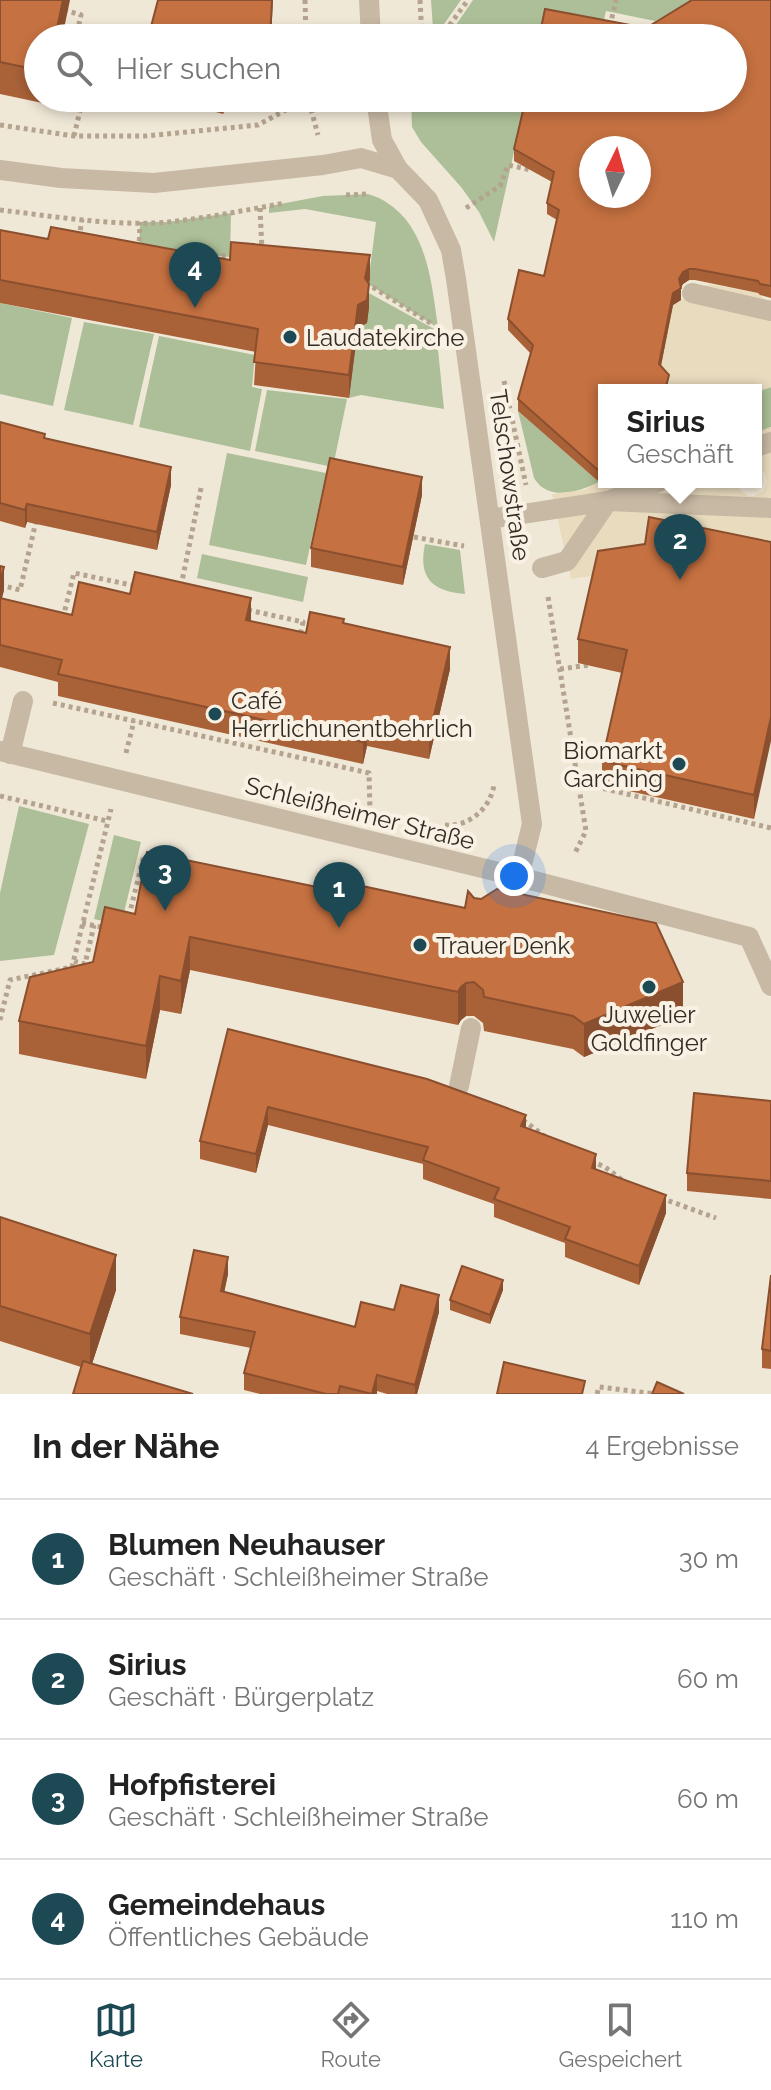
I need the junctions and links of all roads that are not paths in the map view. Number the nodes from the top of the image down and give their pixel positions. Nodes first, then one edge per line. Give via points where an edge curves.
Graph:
1 (369, 0) edge
2 (370, 24) edge
3 (378, 112) edge
4 (398, 169) junction
5 (10, 172) edge
6 (692, 293) dead end
7 (771, 311) edge
8 (643, 488) edge
9 (608, 501) junction
10 (771, 508) edge
11 (490, 519) junction
12 (542, 568) dead end
13 (33, 701) road end
14 (5, 752) edge
15 (519, 877) junction
16 (749, 937) junction
17 (771, 941) edge
18 (771, 986) edge
19 (471, 1028) dead end
20 (459, 1086) dead end

1 - 2 street
3 - 4 street, Telschowstraße via 382,140
4 - 5 street via 361,158 154,183
4 - 11 street, Telschowstraße via 428,200 451,250
6 - 7 street
8 - 9 street
9 - 10 street
9 - 11 street
9 - 12 street via 567,561
11 - 15 street, Telschowstraße via 532,824
13 - 14 street
14 - 15 street, Schleißheimer Straße
15 - 16 street, Schleißheimer Straße
16 - 17 street, Schleißheimer Straße
16 - 18 street
19 - 20 street

